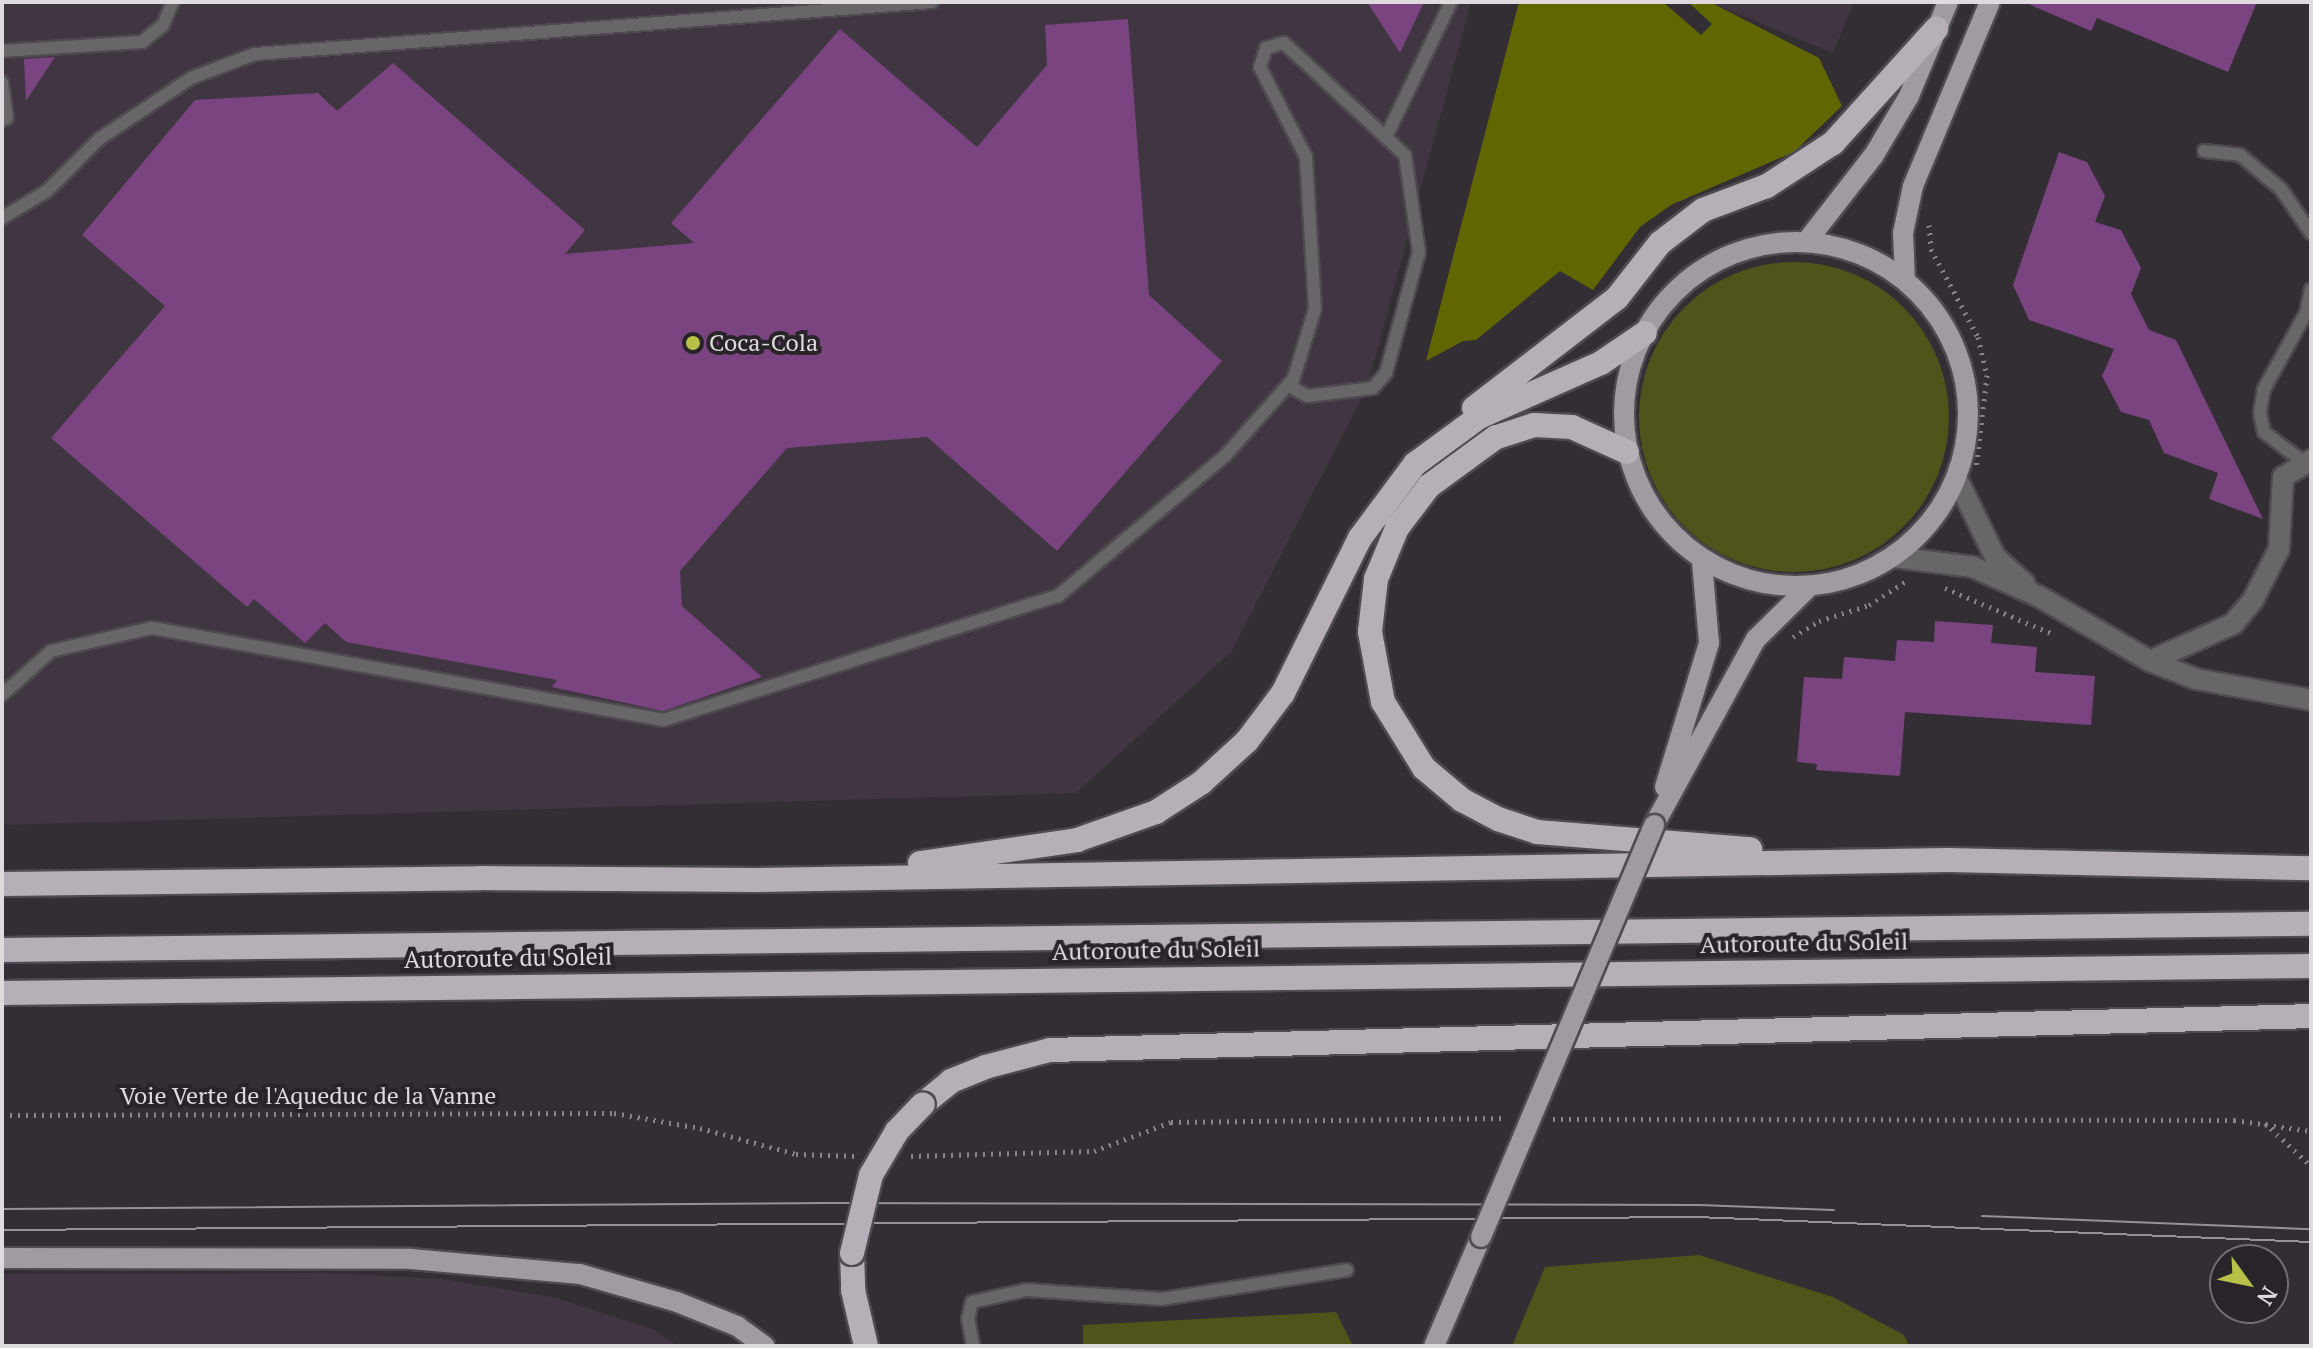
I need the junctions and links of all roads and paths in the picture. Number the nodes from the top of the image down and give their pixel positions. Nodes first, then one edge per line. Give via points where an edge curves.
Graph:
1 (173, 2) edge
2 (932, 2) edge
3 (1451, 2) edge
4 (1948, 2) edge
5 (1990, 2) edge
6 (1936, 29) junction
7 (2, 51) edge
8 (2, 82) edge
9 (2, 120) edge
10 (1386, 137) junction
11 (2204, 151) dead end
12 (2, 218) edge
13 (1929, 221) dead end
14 (2311, 233) edge
15 (1807, 241) junction
16 (1905, 280) junction
17 (2311, 290) edge
18 (1645, 333) junction
19 (1288, 385) junction
20 (1435, 445) junction
21 (1627, 452) junction
22 (2307, 460) edge
23 (1965, 482) junction
24 (1894, 557) junction
25 (1702, 561) junction
26 (1944, 562) junction
27 (1810, 586) junction
28 (2040, 597) junction
29 (1782, 645) dead end
30 (2150, 661) junction
31 (2, 695) edge
32 (2311, 700) edge
33 (1654, 825) junction
34 (1948, 860) junction
35 (2311, 868) edge
36 (481, 878) junction
37 (2, 884) edge
38 (2311, 924) edge
39 (2, 950) edge
40 (2311, 966) edge
41 (2, 993) edge
42 (2311, 1016) edge
43 (2, 1115) edge
44 (1524, 1119) dead end
45 (1540, 1119) dead end
46 (2265, 1123) junction
47 (2311, 1131) edge
48 (872, 1156) dead end
49 (902, 1156) dead end
50 (2311, 1166) edge
51 (2, 1258) edge
52 (1347, 1270) dead end
53 (765, 1346) edge
54 (866, 1346) edge
55 (973, 1346) edge
56 (1434, 1346) edge

1 - 7 lane via 163,25 142,42
2 - 12 lane via 255,54 191,78 99,139 47,191
3 - 10 lane
4 - 6 main road
5 - 16 main road via 1913,186 1903,233
6 - 15 main road via 1909,96 1874,155
6 - 20 highway via 1833,143 1767,186 1703,210 1660,243 1617,298 1483,399
8 - 9 lane via 7,118
10 - 19 lane via 1405,155 1419,252 1386,373 1373,388 1332,397 1307,396
10 - 19 lane via 1284,43 1266,48 1260,67 1306,157 1307,172 1315,309
11 - 14 lane via 2240,155 2281,189
13 - 23 path via 1931,249 1978,337 1987,375 1984,435
15 - 16 main road via 1862,255
15 - 18 main road via 1734,253 1700,270 1657,311
16 - 23 main road via 1945,326 1964,373
17 - 22 lane via 2306,313 2264,389 2260,413 2264,432
18 - 20 highway via 1601,363 1504,405
18 - 21 main road via 1628,382
19 - 31 lane via 1225,456 1058,596 664,720 152,628 51,651
20 - 36 highway via 1399,483 1360,538 1268,715 1224,765 1156,812 1077,840 921,863
21 - 25 main road via 1642,493 1670,534
21 - 34 highway via 1572,427 1534,425 1496,437 1472,453 1429,486 1411,509 1376,579 1370,632 1383,702 1409,749 1462,800 1537,832
22 - 30 street via 2283,477 2279,549 2253,600 2233,624
23 - 24 main road
23 - 28 street via 1995,557
24 - 26 street
24 - 27 main road via 1858,576
25 - 27 main road via 1766,583
25 - 33 main road via 1709,643
26 - 28 street via 1973,567
26 - 29 path via 1869,605 1819,621
27 - 33 main road via 1756,639
28 - 30 street
30 - 32 street via 2209,682
33 - 56 main road, bridge
34 - 35 highway
34 - 36 highway via 757,880
36 - 37 highway
38 - 39 highway, Autoroute du Soleil
40 - 41 highway, Autoroute du Soleil
42 - 54 highway, bridge via 1050,1050 951,1081 897,1131 871,1175 852,1253 853,1290
43 - 48 path, Voie Verte de l'Aqueduc de la Vanne via 614,1113 700,1128 796,1154
44 - 49 path via 1171,1122 1094,1151
45 - 46 path
46 - 47 path
46 - 50 path
51 - 53 main road via 411,1259 580,1274 677,1302 737,1326
52 - 55 lane via 1162,1299 1026,1290 972,1302 968,1319

